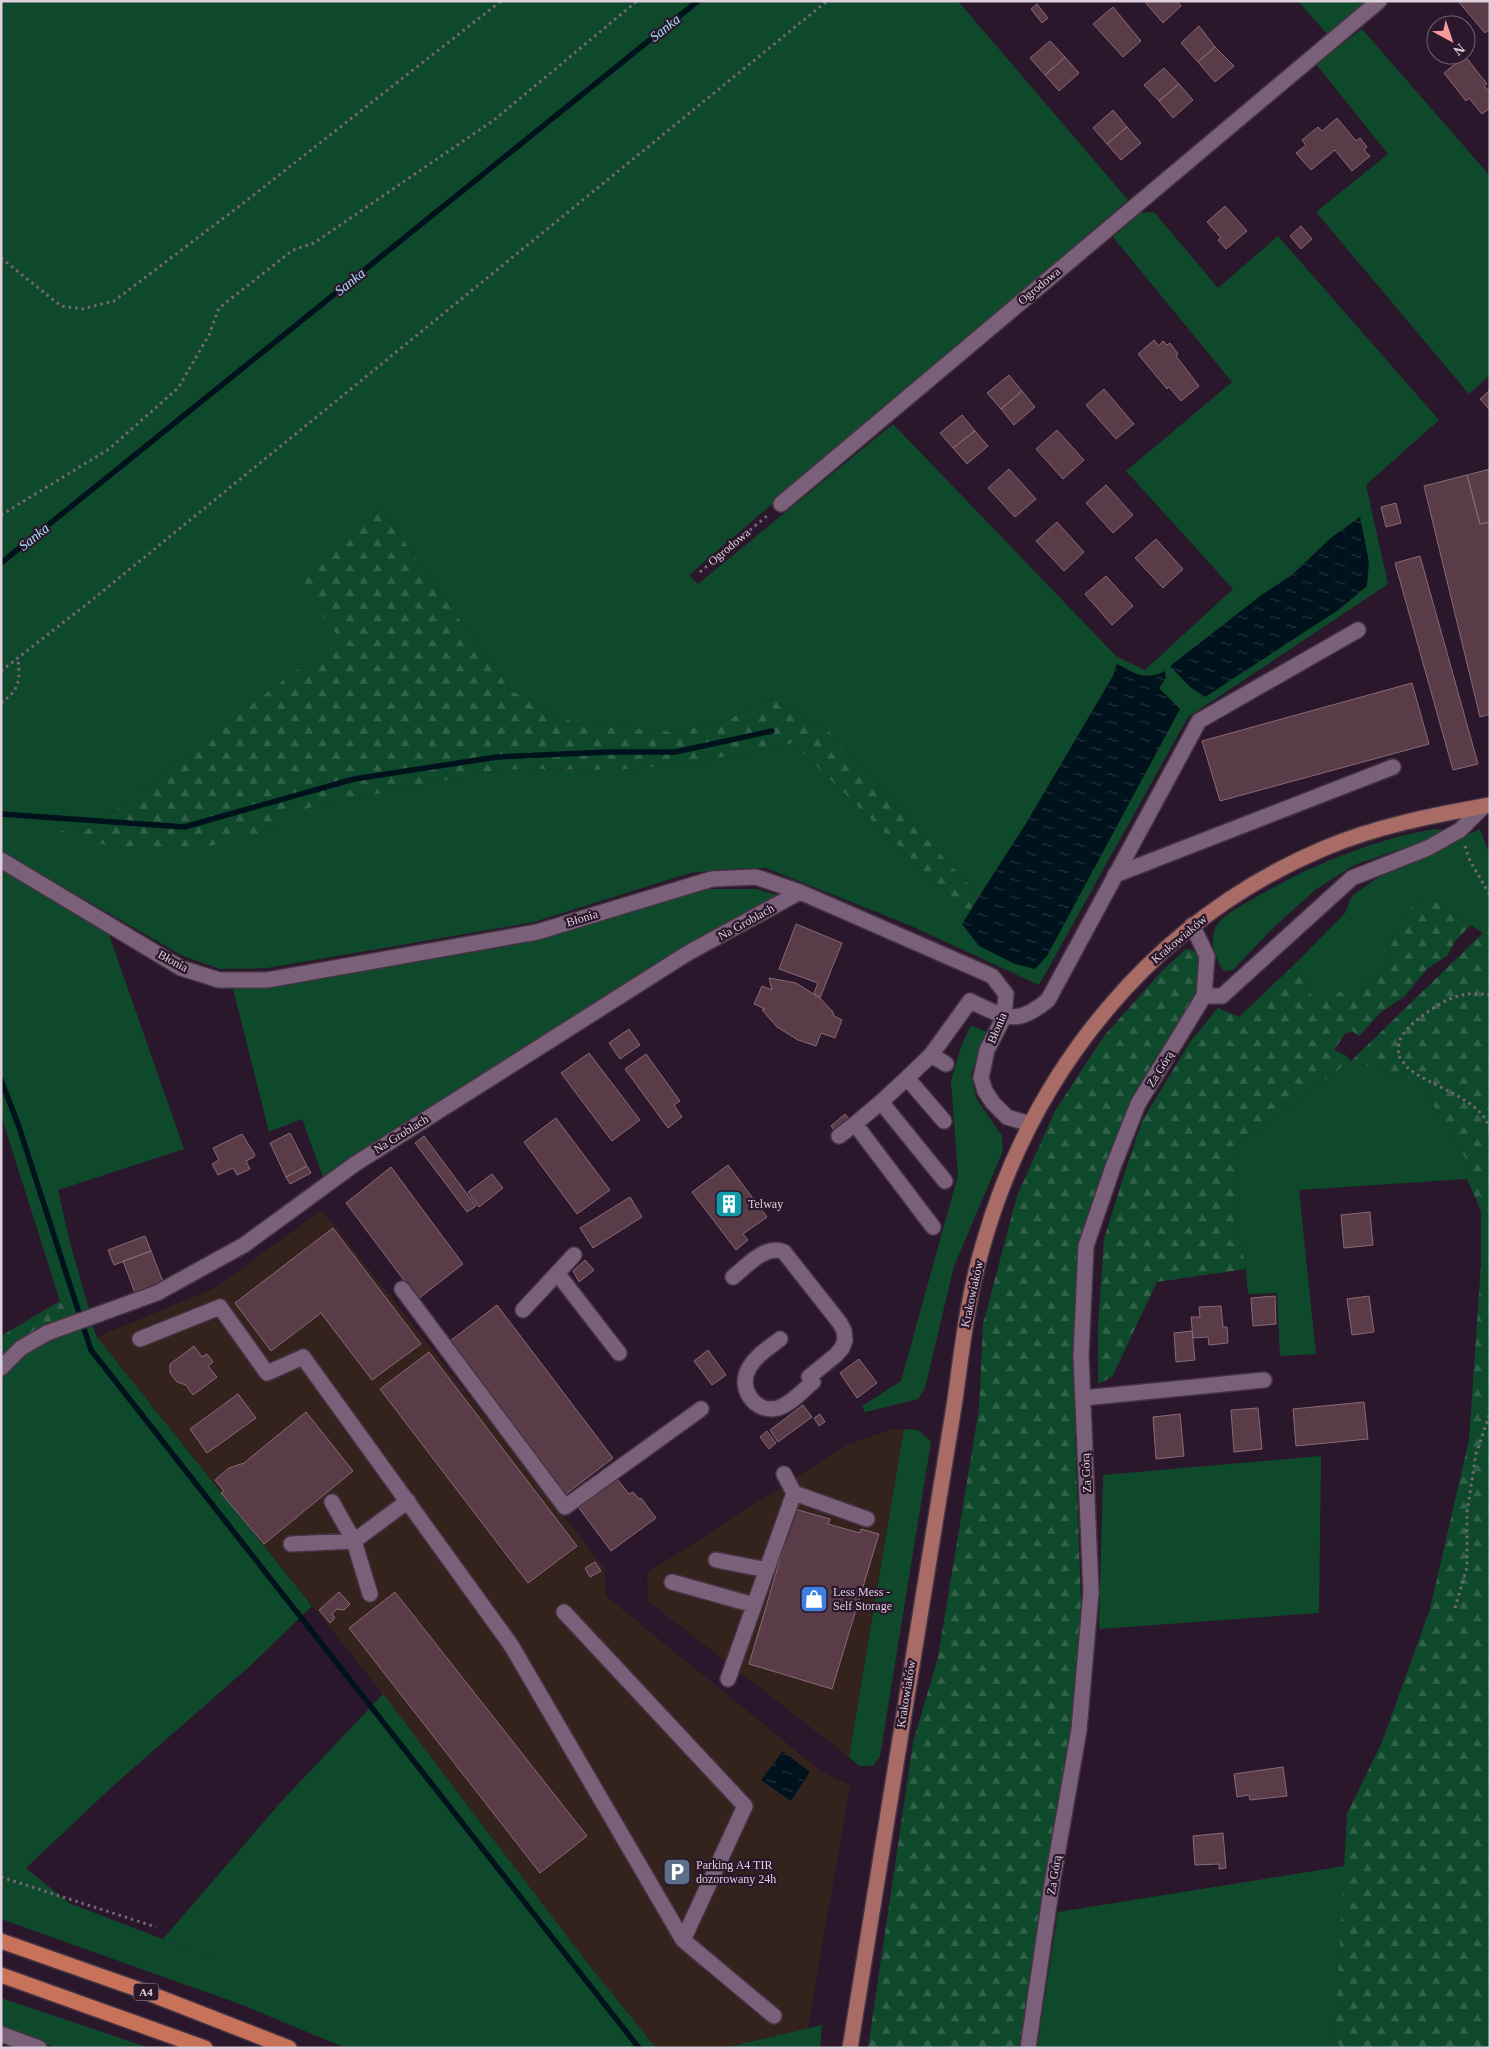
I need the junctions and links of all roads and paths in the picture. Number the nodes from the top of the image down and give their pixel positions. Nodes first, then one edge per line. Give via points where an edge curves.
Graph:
1 (501, 1) edge
2 (637, 1) edge
3 (827, 1) edge
4 (1379, 1) edge
5 (1, 258) edge
6 (781, 504) joint
7 (1, 515) edge
8 (700, 572) dead end
9 (1358, 630) dead end
10 (18, 658) junction
11 (1, 671) edge
12 (1, 704) edge
13 (1393, 767) dead end
14 (1487, 805) edge
15 (1460, 830) junction
16 (1, 860) edge
17 (1115, 876) junction
18 (800, 892) junction
19 (1490, 895) edge
20 (1192, 926) junction
21 (1490, 995) edge
22 (1204, 996) junction
23 (1004, 1017) junction
24 (931, 1055) junction
25 (946, 1064) dead end
26 (907, 1078) junction
27 (881, 1102) junction
28 (944, 1121) dead end
29 (854, 1124) junction
30 (1030, 1124) junction
31 (1490, 1130) edge
32 (839, 1136) dead end
33 (945, 1180) dead end
34 (933, 1227) dead end
35 (574, 1255) dead end
36 (557, 1273) junction
37 (733, 1277) dead end
38 (402, 1289) dead end
39 (523, 1310) dead end
40 (140, 1338) dead end
41 (780, 1339) dead end
42 (619, 1353) dead end
43 (1, 1368) edge
44 (1264, 1380) dead end
45 (1083, 1398) junction
46 (701, 1410) dead end
47 (1490, 1412) edge
48 (784, 1474) dead end
49 (794, 1493) junction
50 (408, 1501) junction
51 (332, 1502) dead end
52 (866, 1519) dead end
53 (354, 1541) junction
54 (291, 1544) dead end
55 (716, 1560) dead end
56 (767, 1570) junction
57 (672, 1582) dead end
58 (370, 1594) dead end
59 (754, 1605) junction
60 (1456, 1608) dead end
61 (564, 1612) dead end
62 (728, 1679) dead end
63 (1, 1877) edge
64 (156, 1928) dead end
65 (683, 1940) junction
66 (1, 1941) edge
67 (1, 1975) edge
68 (774, 2016) dead end
69 (1, 2034) edge
70 (39, 2048) edge
71 (205, 2048) edge
72 (289, 2048) edge
73 (850, 2048) edge
74 (1028, 2048) edge

1 - 5 path via 114,301 82,309 61,306
2 - 7 path via 494,120 314,243 293,250 219,308 208,335 178,388 109,449
3 - 10 path
4 - 6 street, Ogrodowa
6 - 8 path, Ogrodowa
9 - 17 street via 1199,721
10 - 11 path
10 - 12 path via 19,684
13 - 17 street
14 - 15 street
14 - 20 main road, Krakowiaków via 1391,825 1326,848 1232,896
15 - 19 path via 1470,861
15 - 22 street via 1428,848 1352,878 1222,996
16 - 18 street, Błonia via 181,968 219,980 267,980 537,932 712,879 756,877
17 - 23 street via 1048,1000 1018,1018
18 - 23 street, Błonia via 992,976 1006,994
18 - 43 street, Na Groblach via 688,954 363,1158 244,1245 157,1293 47,1333 21,1348
20 - 22 street, Za Górą via 1207,956
20 - 30 main road, Krakowiaków via 1103,1012
21 - 31 path via 1476,993 1454,997 1412,1023 1400,1039 1398,1055 1419,1076 1477,1109 1488,1121
22 - 45 street, Za Górą via 1138,1104 1086,1246 1081,1356
23 - 24 street via 970,1002
23 - 30 street, Błonia via 987,1050 981,1078 993,1103 1008,1117
24 - 25 street
24 - 26 street
26 - 27 street
26 - 28 street
27 - 29 street
27 - 33 street
29 - 32 street
29 - 34 street
30 - 73 main road, Krakowiaków via 983,1244 968,1309
35 - 36 street
36 - 39 street
36 - 42 street
37 - 41 street via 766,1251 784,1252 840,1324 845,1340 836,1355 786,1404 768,1409 758,1405 746,1391 747,1371
38 - 46 street via 565,1507
40 - 50 street via 220,1307 267,1373 303,1357
44 - 45 street
45 - 74 street, Za Górą via 1091,1592 1078,1730
47 - 60 path via 1476,1454 1467,1512 1467,1567
48 - 49 street
49 - 52 street
49 - 56 street
50 - 53 street
50 - 65 street via 511,1645
51 - 53 street
53 - 54 street
53 - 58 street
55 - 56 street
56 - 59 street
57 - 59 street
59 - 62 street
61 - 65 street via 744,1806
63 - 64 path
65 - 68 street
66 - 72 highway, A4 via 162,1998
67 - 71 highway
69 - 70 street

